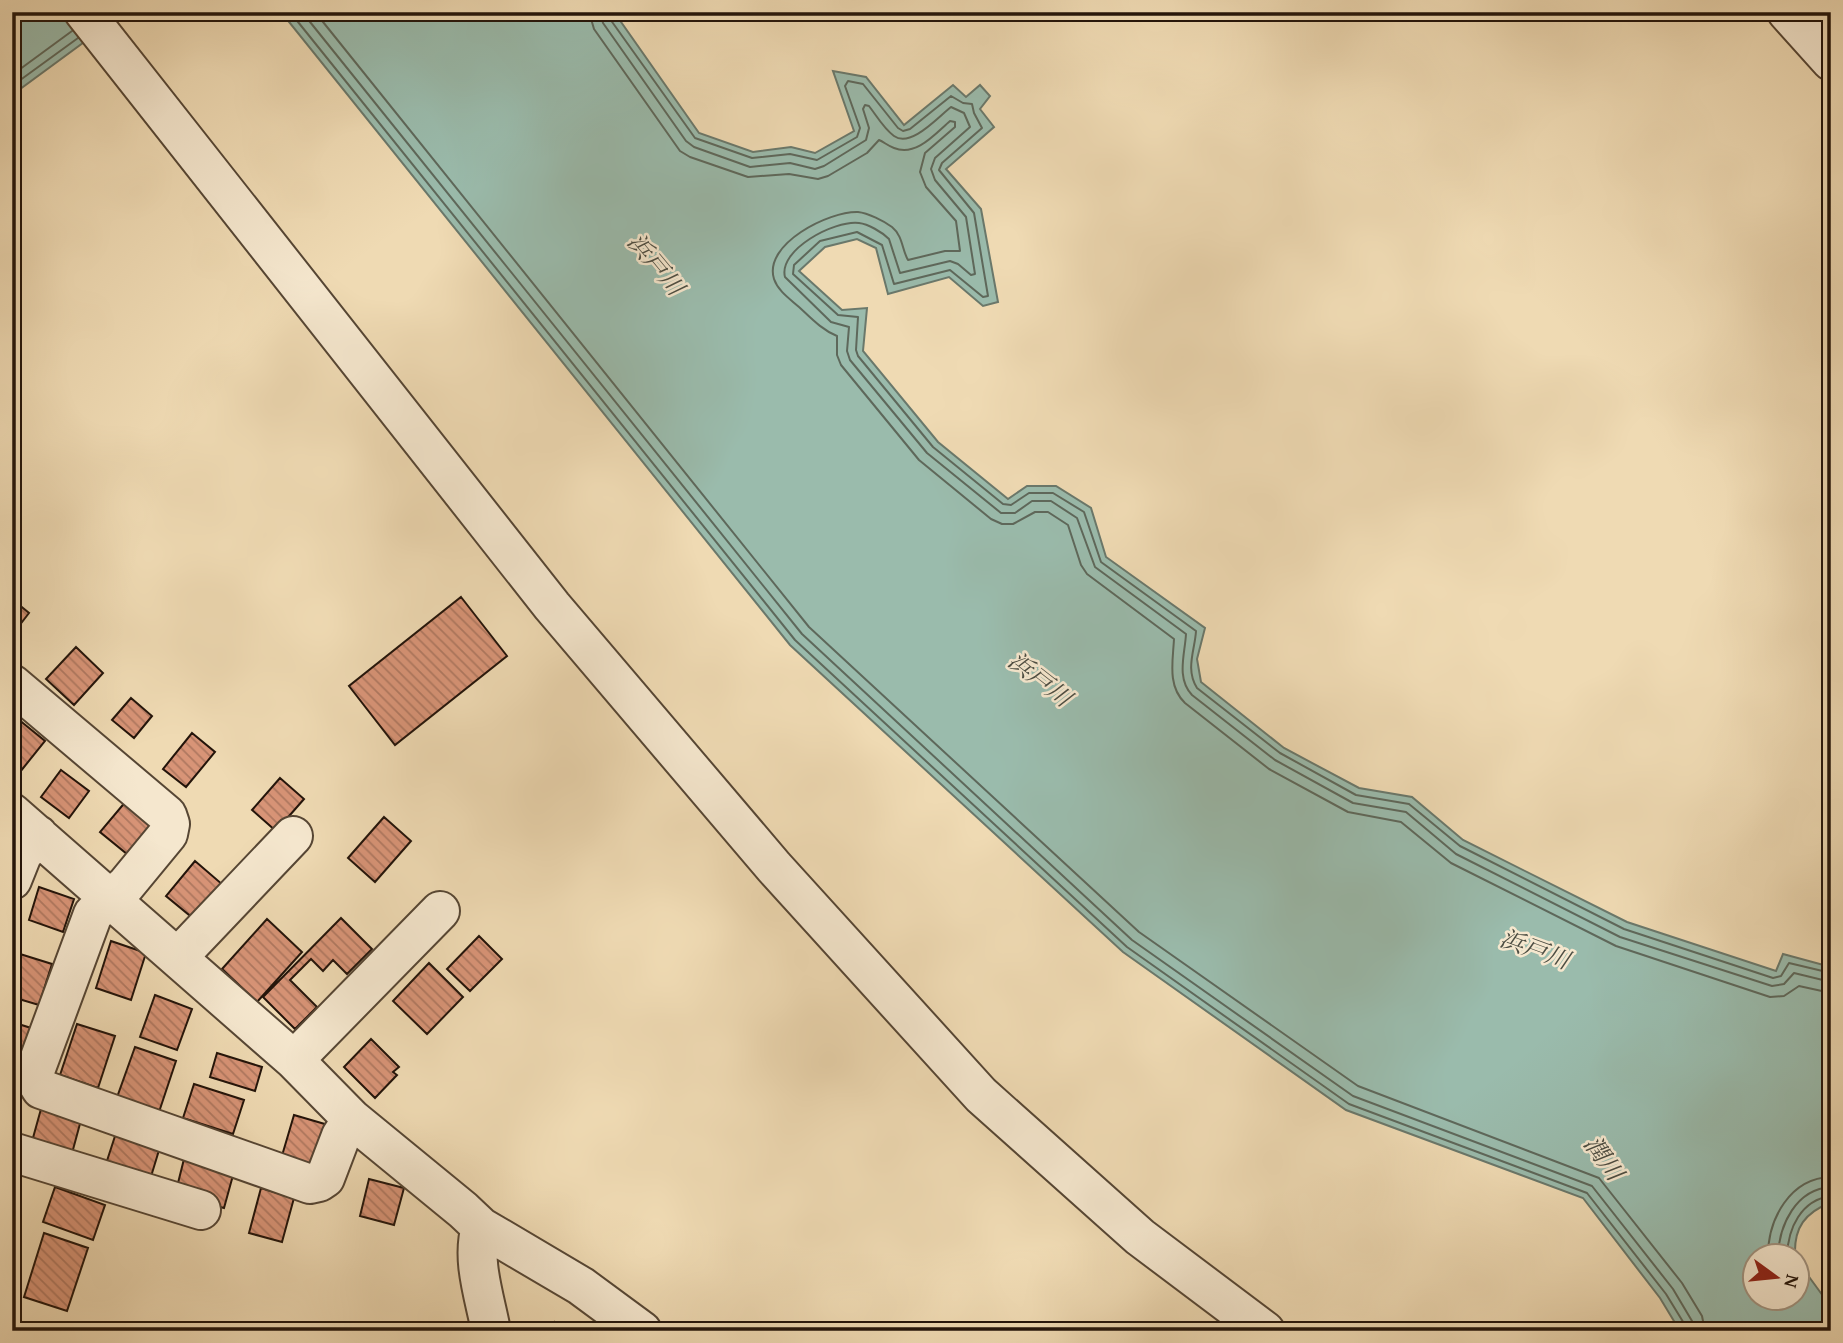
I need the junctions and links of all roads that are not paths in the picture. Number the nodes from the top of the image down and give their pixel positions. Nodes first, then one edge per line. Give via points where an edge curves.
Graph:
1 (84, 12) edge
2 (1787, 12) edge
3 (1831, 61) edge
4 (12, 684) edge
5 (25, 824) edge
6 (293, 835) dead end
7 (12, 880) edge
8 (108, 899) junction
9 (440, 911) dead end
10 (178, 957) junction
11 (294, 1060) junction
12 (352, 1119) junction
13 (12, 1152) edge
14 (201, 1210) dead end
15 (481, 1227) junction
16 (491, 1331) edge
17 (642, 1331) edge
18 (1265, 1331) edge

1 - 18 street via 552,606 774,867 981,1096 1140,1237
2 - 3 street
4 - 8 street via 167,816 168,834 126,885
5 - 7 street via 22,855
5 - 8 street
6 - 10 street
8 - 10 street
8 - 12 street via 93,914 35,1071 41,1089 310,1184 325,1178
9 - 11 street
10 - 11 street
11 - 12 street
12 - 15 street
13 - 14 street
15 - 16 street via 477,1259
15 - 17 street via 581,1286

